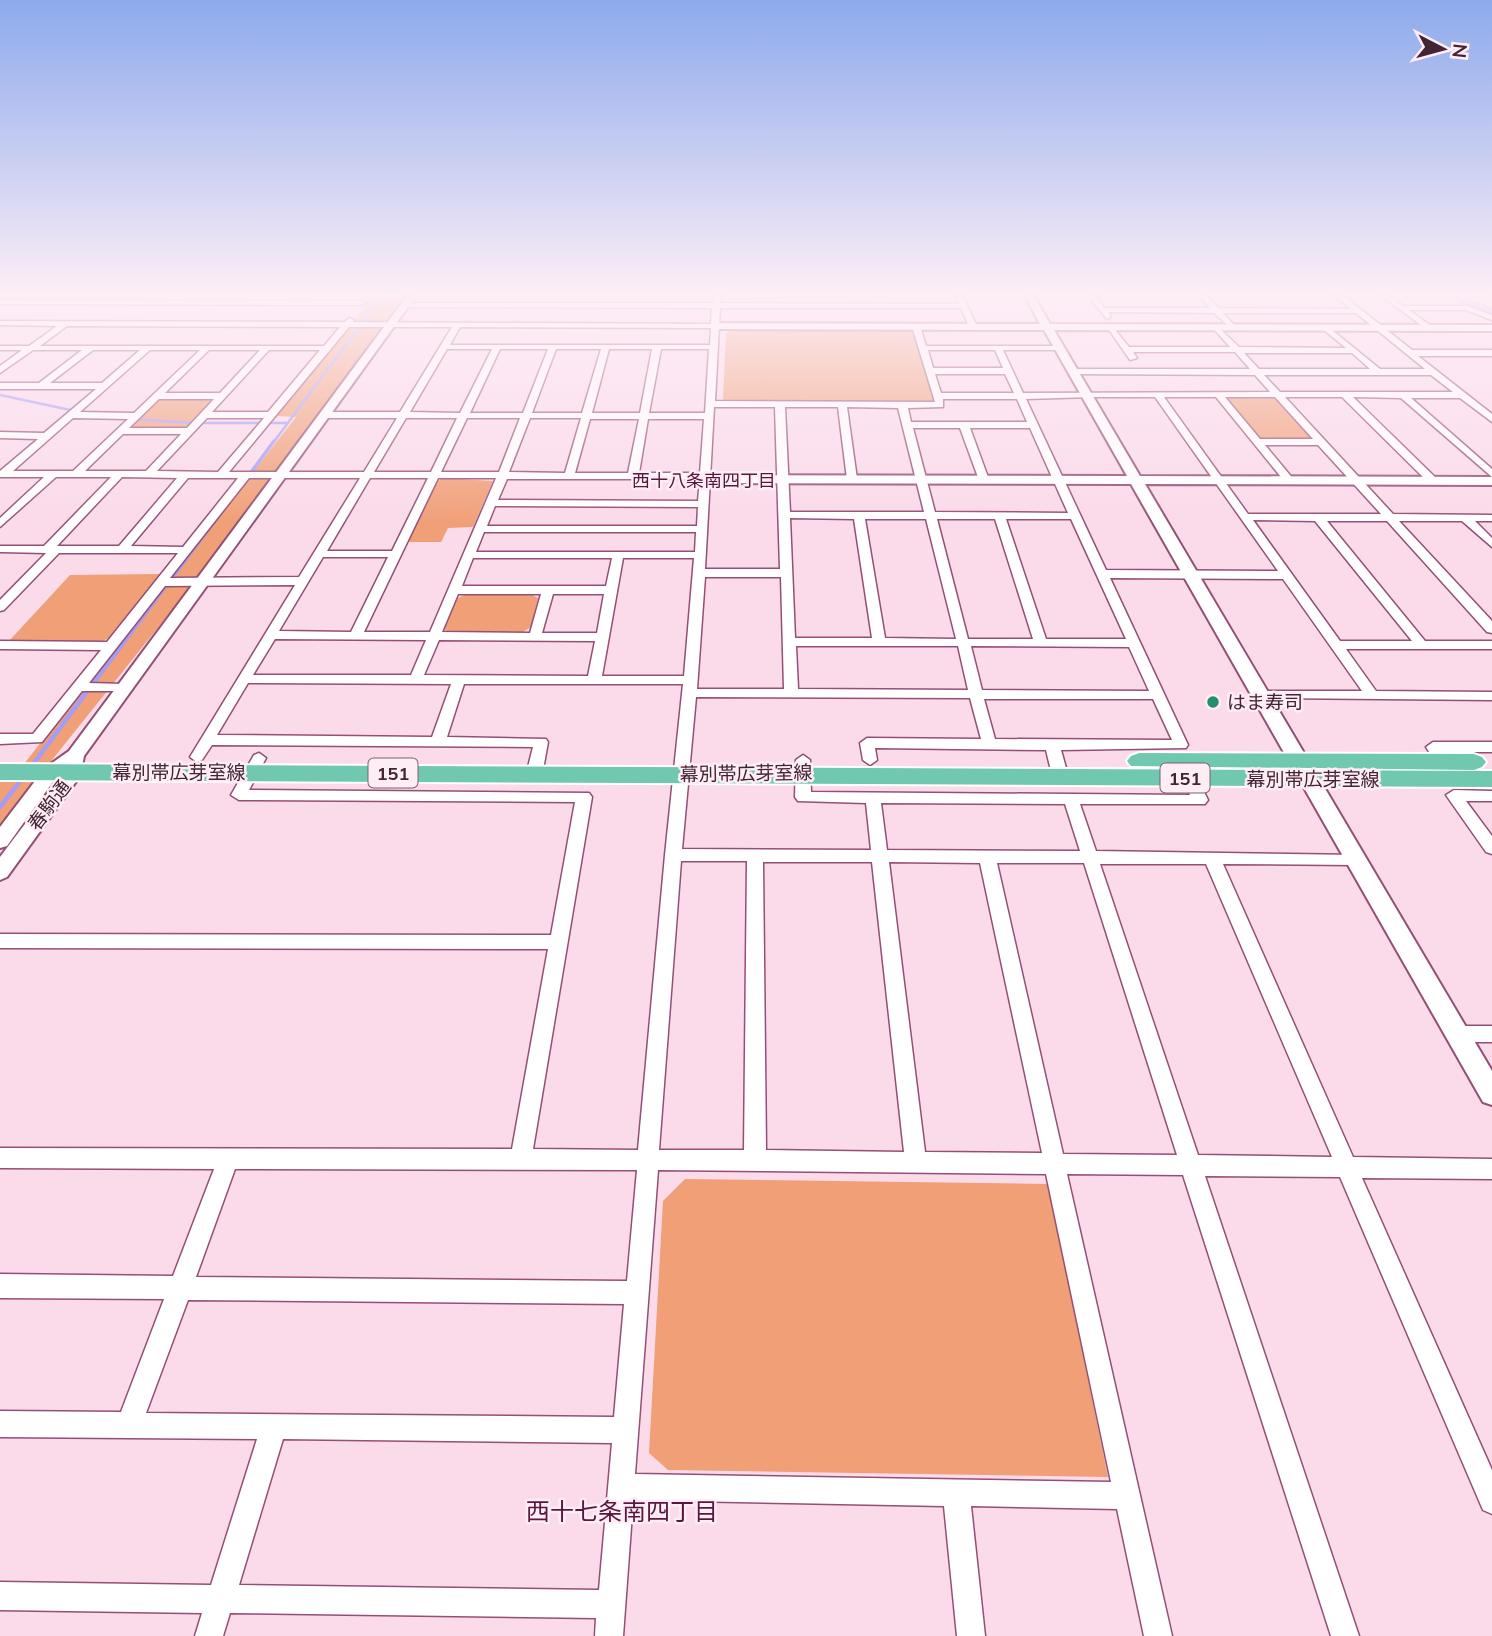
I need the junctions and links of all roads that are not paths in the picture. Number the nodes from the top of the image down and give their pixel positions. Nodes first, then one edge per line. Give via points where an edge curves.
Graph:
1 (59, 372) edge
2 (119, 372) edge
3 (182, 372) edge
4 (244, 372) edge
5 (307, 372) edge
6 (356, 372) edge
7 (429, 372) edge
8 (484, 372) edge
9 (543, 372) edge
10 (599, 372) edge
11 (652, 372) edge
12 (712, 372) edge
13 (929, 372) edge
14 (1009, 372) edge
15 (1074, 372) edge
16 (1258, 372) edge
17 (1397, 372) edge
18 (1434, 373) joint
19 (0, 386) edge
20 (41, 386) junction
21 (102, 386) junction
22 (1158, 394) junction
23 (1218, 394) junction
24 (1087, 395) junction
25 (1278, 395) junction
26 (1345, 395) junction
27 (1403, 395) junction
28 (1463, 395) junction
29 (158, 396) junction
30 (222, 396) junction
31 (938, 396) junction
32 (1020, 396) junction
33 (780, 404) junction
34 (842, 404) junction
35 (902, 404) junction
36 (709, 410) junction
37 (71, 415) junction
38 (204, 415) junction
39 (272, 415) junction
40 (324, 415) junction
41 (403, 415) junction
42 (463, 415) junction
43 (526, 415) junction
44 (586, 415) junction
45 (138, 416) junction
46 (644, 416) junction
47 (1492, 419) edge
48 (908, 425) junction
49 (964, 425) junction
50 (1034, 425) junction
51 (122, 431) junction
52 (189, 431) junction
53 (0, 435) edge
54 (48, 436) junction
55 (1257, 442) junction
56 (1321, 442) junction
57 (2, 474) edge
58 (54, 474) junction
59 (76, 474) junction
60 (120, 474) junction
61 (149, 474) junction
62 (186, 474) junction
63 (281, 474) junction
64 (368, 474) junction
65 (435, 474) junction
66 (1492, 474) edge
67 (221, 475) junction
68 (246, 475) junction
69 (503, 475) junction
70 (569, 475) junction
71 (633, 476) junction
72 (706, 477) junction
73 (782, 479) junction
74 (852, 479) junction
75 (920, 479) junction
76 (984, 480) junction
77 (1058, 480) junction
78 (1136, 480) junction
79 (1218, 480) junction
80 (1289, 480) junction
81 (1356, 481) junction
82 (1433, 481) junction
83 (1492, 481) edge
84 (490, 503) junction
85 (704, 503) junction
86 (784, 515) junction
87 (930, 515) junction
88 (859, 516) junction
89 (999, 516) junction
90 (1074, 516) junction
91 (1245, 517) junction
92 (1318, 517) junction
93 (1390, 517) junction
94 (1465, 518) junction
95 (1492, 518) edge
96 (0, 524) edge
97 (480, 528) junction
98 (702, 528) junction
99 (1492, 544) edge
100 (0, 549) edge
101 (51, 549) junction
102 (122, 550) junction
103 (187, 550) junction
104 (321, 554) junction
105 (396, 554) junction
106 (468, 555) junction
107 (618, 555) junction
108 (701, 555) junction
109 (699, 573) junction
110 (787, 573) junction
111 (1101, 573) junction
112 (1191, 574) junction
113 (1286, 575) junction
114 (305, 581) junction
115 (162, 582) junction
116 (203, 582) junction
117 (454, 590) junction
118 (611, 590) junction
119 (548, 591) junction
120 (0, 607) edge
121 (1492, 629) edge
122 (272, 635) junction
123 (356, 635) junction
124 (433, 636) junction
125 (535, 636) junction
126 (602, 637) junction
127 (790, 642) junction
128 (879, 642) junction
129 (963, 642) junction
130 (1041, 642) junction
131 (1134, 643) junction
132 (0, 645) edge
133 (1335, 645) junction
134 (1421, 645) junction
135 (1492, 645) edge
136 (112, 646) junction
137 (246, 679) junction
138 (416, 679) junction
139 (459, 679) junction
140 (594, 680) junction
141 (79, 687) junction
142 (690, 687) junction
143 (124, 688) junction
144 (791, 693) junction
145 (977, 694) junction
146 (1159, 695) junction
147 (1261, 695) junction
148 (1372, 695) junction
149 (1492, 696) edge
150 (0, 739) edge
151 (438, 742) junction
152 (989, 744) junction
153 (1492, 747) edge
154 (203, 748) junction
155 (0, 755) edge
156 (870, 760) junction
157 (1056, 760) junction
158 (1443, 762) junction
159 (1492, 762) edge
160 (255, 765) junction
161 (67, 766) junction
162 (803, 766) junction
163 (536, 767) junction
164 (684, 767) junction
165 (1305, 770) junction
166 (0, 772) edge
167 (1189, 778) junction
168 (1492, 779) edge
169 (463, 785) junction
170 (1492, 796) edge
171 (873, 798) junction
172 (1071, 800) junction
173 (0, 841) edge
174 (1492, 848) edge
175 (673, 855) junction
176 (755, 855) junction
177 (880, 856) junction
178 (987, 856) junction
179 (1088, 857) junction
180 (1212, 858) junction
181 (1355, 859) junction
182 (0, 872) edge
183 (0, 941) edge
184 (560, 942) junction
185 (1458, 1034) junction
186 (1492, 1034) edge
187 (1492, 1094) edge
188 (0, 1158) edge
189 (228, 1160) junction
190 (755, 1160) junction
191 (520, 1161) junction
192 (649, 1161) junction
193 (916, 1163) junction
194 (1054, 1165) junction
195 (1189, 1166) junction
196 (1349, 1168) junction
197 (1492, 1169) edge
198 (0, 1286) edge
199 (181, 1288) junction
200 (638, 1293) junction
201 (130, 1423) junction
202 (0, 1424) edge
203 (274, 1426) junction
204 (626, 1430) junction
205 (622, 1487) junction
206 (956, 1493) junction
207 (1127, 1496) junction
208 (1492, 1501) edge
209 (0, 1596) edge
210 (221, 1597) junction
211 (612, 1604) junction
212 (209, 1636) edge
213 (609, 1636) edge
214 (971, 1636) edge
215 (1158, 1636) edge
216 (1345, 1636) edge

1 - 20 street
2 - 21 street
3 - 29 street
4 - 30 street
5 - 39 street
6 - 40 street
7 - 41 street
8 - 42 street
9 - 43 street
10 - 44 street
11 - 46 street
12 - 36 street
13 - 31 street
14 - 32 street
15 - 24 street
16 - 25 street
17 - 18 street
18 - 28 street
19 - 20 street
20 - 21 street
21 - 37 street
22 - 23 street
22 - 24 street
22 - 79 street
23 - 25 street
23 - 55 street
24 - 32 street
24 - 78 street
25 - 26 street
25 - 56 street
26 - 27 street
26 - 82 street
27 - 28 street
27 - 66 street
28 - 47 street
29 - 30 street
29 - 45 street
30 - 38 street
31 - 32 street
31 - 35 street via 940,405
32 - 50 street
33 - 34 street
33 - 36 street
33 - 73 street
34 - 35 street
34 - 74 street
35 - 48 street
36 - 46 street
36 - 72 street
37 - 45 street
37 - 54 street
38 - 39 street
38 - 52 street
39 - 67 street
40 - 41 street
40 - 63 street
41 - 42 street
41 - 64 street
42 - 43 street
42 - 65 street
43 - 44 street
43 - 69 street
44 - 46 street
44 - 70 street
45 - 51 street
46 - 71 street
48 - 49 street
48 - 75 street
49 - 50 street
49 - 76 street
50 - 77 street
51 - 52 street
51 - 59 street
52 - 61 street
53 - 54 street
54 - 57 street
55 - 56 street
55 - 80 street
56 - 81 street
57 - 58 street
58 - 59 street
58 - 96 street
59 - 60 street
60 - 61 street
60 - 101 street
61 - 62 street
62 - 67 street
62 - 102 street
63 - 64 street
63 - 68 street
63 - 116 street
64 - 65 street
64 - 104 street
65 - 69 street
65 - 105 street
67 - 68 street
68 - 103 street
69 - 70 street
69 - 84 street
70 - 71 street
71 - 72 street
72 - 73 street
72 - 85 street
73 - 74 street
73 - 86 street
74 - 75 street
75 - 76 street
75 - 87 street
76 - 77 street
77 - 78 street
77 - 90 street
78 - 79 street
78 - 112 street
79 - 80 street
79 - 91 street
80 - 81 street
81 - 82 street
81 - 93 street
82 - 83 street
84 - 85 street
84 - 97 street
85 - 98 street
86 - 88 street
86 - 110 street
87 - 88 street
87 - 89 street
87 - 129 street
88 - 128 street
89 - 90 street
89 - 130 street
90 - 111 street
91 - 92 street
91 - 113 street
92 - 93 street
92 - 134 street
93 - 94 street
93 - 121 street
94 - 95 street
94 - 99 street
97 - 98 street
97 - 106 street
98 - 108 street
100 - 101 street
101 - 102 street
101 - 120 street
102 - 103 street
103 - 115 street
104 - 105 street
104 - 114 street
105 - 123 street
106 - 107 street
106 - 117 street
107 - 108 street
107 - 118 street
108 - 109 street
109 - 110 street
109 - 142 street
110 - 127 street
111 - 112 street
111 - 131 street
112 - 113 street
112 - 147 street
113 - 133 street
114 - 116 street
114 - 122 street
115 - 116 street
115 - 136 street
116 - 143 street
117 - 119 street
117 - 124 street
118 - 119 street
118 - 126 street
119 - 125 street
122 - 123 street
122 - 137 street
123 - 124 street
124 - 125 street
124 - 138 street
125 - 126 street
126 - 140 street
127 - 128 street
127 - 144 street
128 - 129 street
129 - 130 street
129 - 145 street
130 - 131 street
131 - 146 street
132 - 136 street
133 - 134 street
133 - 148 street
134 - 135 street
136 - 141 street
137 - 138 street
137 - 154 street
138 - 139 street
139 - 140 street
139 - 151 street
140 - 142 street
141 - 143 street
141 - 150 street via 37,739
142 - 144 street
142 - 164 street
143 - 161 street
144 - 145 street
145 - 146 street
145 - 152 street
146 - 157 street via 1181,745
147 - 148 street
147 - 165 street
148 - 149 street
151 - 154 street
151 - 163 street via 541,742
152 - 156 street via 867,743
152 - 157 street
153 - 158 street via 1433,747
154 - 160 main road, 幕別帯広芽室線 / 151
154 - 161 main road, 幕別帯広芽室線 / 151
155 - 161 main road, 幕別帯広芽室線 / 151
156 - 157 main road, 幕別帯広芽室線 / 151
156 - 162 main road, 幕別帯広芽室線 / 151
157 - 162 main road, 幕別帯広芽室線 / 151
157 - 165 main road, 幕別帯広芽室線 / 151
157 - 167 main road, 幕別帯広芽室線 / 151
158 - 159 main road, 幕別帯広芽室線 / 151
158 - 165 main road, 幕別帯広芽室線 / 151
160 - 161 main road, 幕別帯広芽室線 / 151
160 - 163 main road, 幕別帯広芽室線 / 151
160 - 169 main road, 幕別帯広芽室線 / 151
161 - 166 main road, 幕別帯広芽室線 / 151
161 - 173 street, 春駒通
161 - 182 street, 春駒通
162 - 164 main road, 幕別帯広芽室線 / 151
162 - 171 street via 803,797
163 - 164 main road, 幕別帯広芽室線 / 151
163 - 169 main road, 幕別帯広芽室線 / 151
164 - 175 street
165 - 167 main road, 幕別帯広芽室線 / 151
165 - 168 main road, 幕別帯広芽室線 / 151
165 - 181 street
167 - 172 street via 1199,800
169 - 184 street via 584,797
170 - 174 street via 1454,795
171 - 172 street
171 - 177 street
172 - 179 street
175 - 176 street
175 - 192 street
176 - 177 street
176 - 190 street
177 - 178 street
177 - 193 street
178 - 179 street
178 - 194 street
179 - 180 street
179 - 195 street
180 - 181 street
180 - 196 street
181 - 185 street
183 - 184 street
184 - 191 street
185 - 186 street
185 - 187 street
188 - 189 street
189 - 191 street
189 - 199 street
190 - 192 street
190 - 193 street
191 - 192 street
192 - 200 street
193 - 194 street
194 - 195 street
194 - 207 street
195 - 196 street
195 - 216 street
196 - 197 street
196 - 208 street
198 - 199 street
199 - 200 street
199 - 201 street
200 - 204 street
201 - 202 street
201 - 203 street
203 - 204 street
203 - 210 street
204 - 205 street
205 - 206 street
205 - 211 street
206 - 207 street
206 - 214 street
207 - 215 street
209 - 210 street
210 - 211 street
210 - 212 street
211 - 213 street

